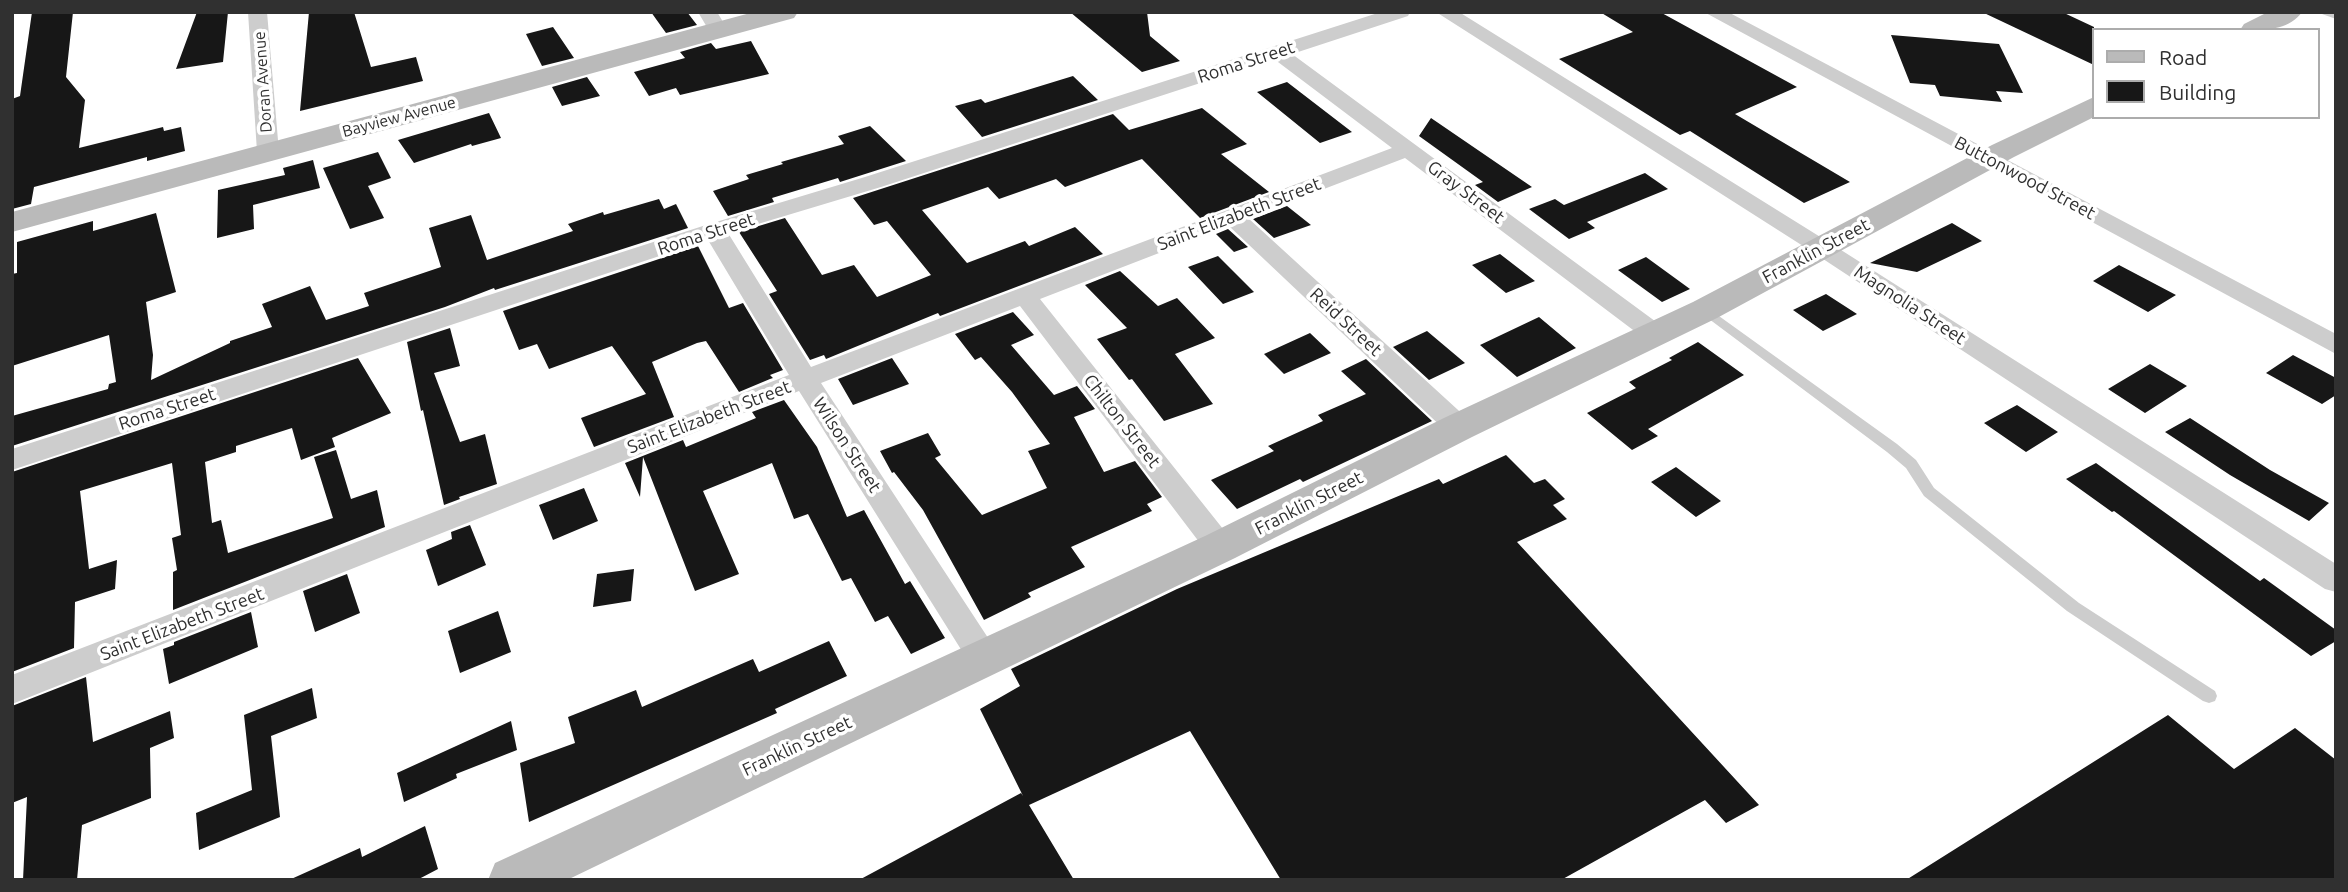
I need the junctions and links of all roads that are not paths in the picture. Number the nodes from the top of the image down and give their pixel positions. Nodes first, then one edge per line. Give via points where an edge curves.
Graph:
1 (257, 12) edge
2 (785, 12) edge
3 (1401, 12) edge
4 (1445, 12) edge
5 (1713, 12) edge
6 (2289, 12) edge
7 (2325, 12) edge
8 (2336, 16) edge
9 (713, 21) edge
10 (2257, 28) edge
11 (1278, 53) junction
12 (2092, 107) edge
13 (1409, 149) junction
14 (268, 152) junction
15 (1990, 159) junction
16 (1233, 217) junction
17 (12, 222) edge
18 (714, 230) junction
19 (1822, 248) junction
20 (1024, 295) junction
21 (1705, 310) junction
22 (1654, 333) junction
23 (2336, 345) edge
24 (805, 379) junction
25 (1459, 427) junction
26 (12, 460) edge
27 (1220, 547) junction
28 (2336, 580) edge
29 (983, 657) junction
30 (12, 690) edge
31 (2209, 696) dead end
32 (513, 880) edge

1 - 14 street, Doran Avenue
2 - 9 street, Bayview Avenue
3 - 11 street, Roma Street
4 - 19 street, Magnolia Street
5 - 15 street, Buttonwood Street
6 - 10 street
7 - 8 lane
9 - 14 street, Bayview Avenue
11 - 13 street, Gray Street
11 - 18 street, Roma Street
12 - 15 street, Franklin Street
13 - 16 street, Saint Elizabeth Street
13 - 22 street, Gray Street
14 - 17 street, Bayview Avenue
15 - 19 street, Franklin Street
15 - 23 street, Buttonwood Street
16 - 20 street, Saint Elizabeth Street
16 - 25 street, Reid Street
18 - 24 street, Wilson Street
18 - 26 street, Roma Street
19 - 21 street, Franklin Street
19 - 28 street, Magnolia Street
20 - 24 street, Saint Elizabeth Street
20 - 27 street, Chilton Street
21 - 22 street, Franklin Street
21 - 31 lane via 1892,448 1911,464 1929,492 2073,607
22 - 25 street, Franklin Street
24 - 29 street, Wilson Street
24 - 30 street, Saint Elizabeth Street
25 - 27 street, Franklin Street
27 - 29 street, Franklin Street
29 - 32 street, Franklin Street

